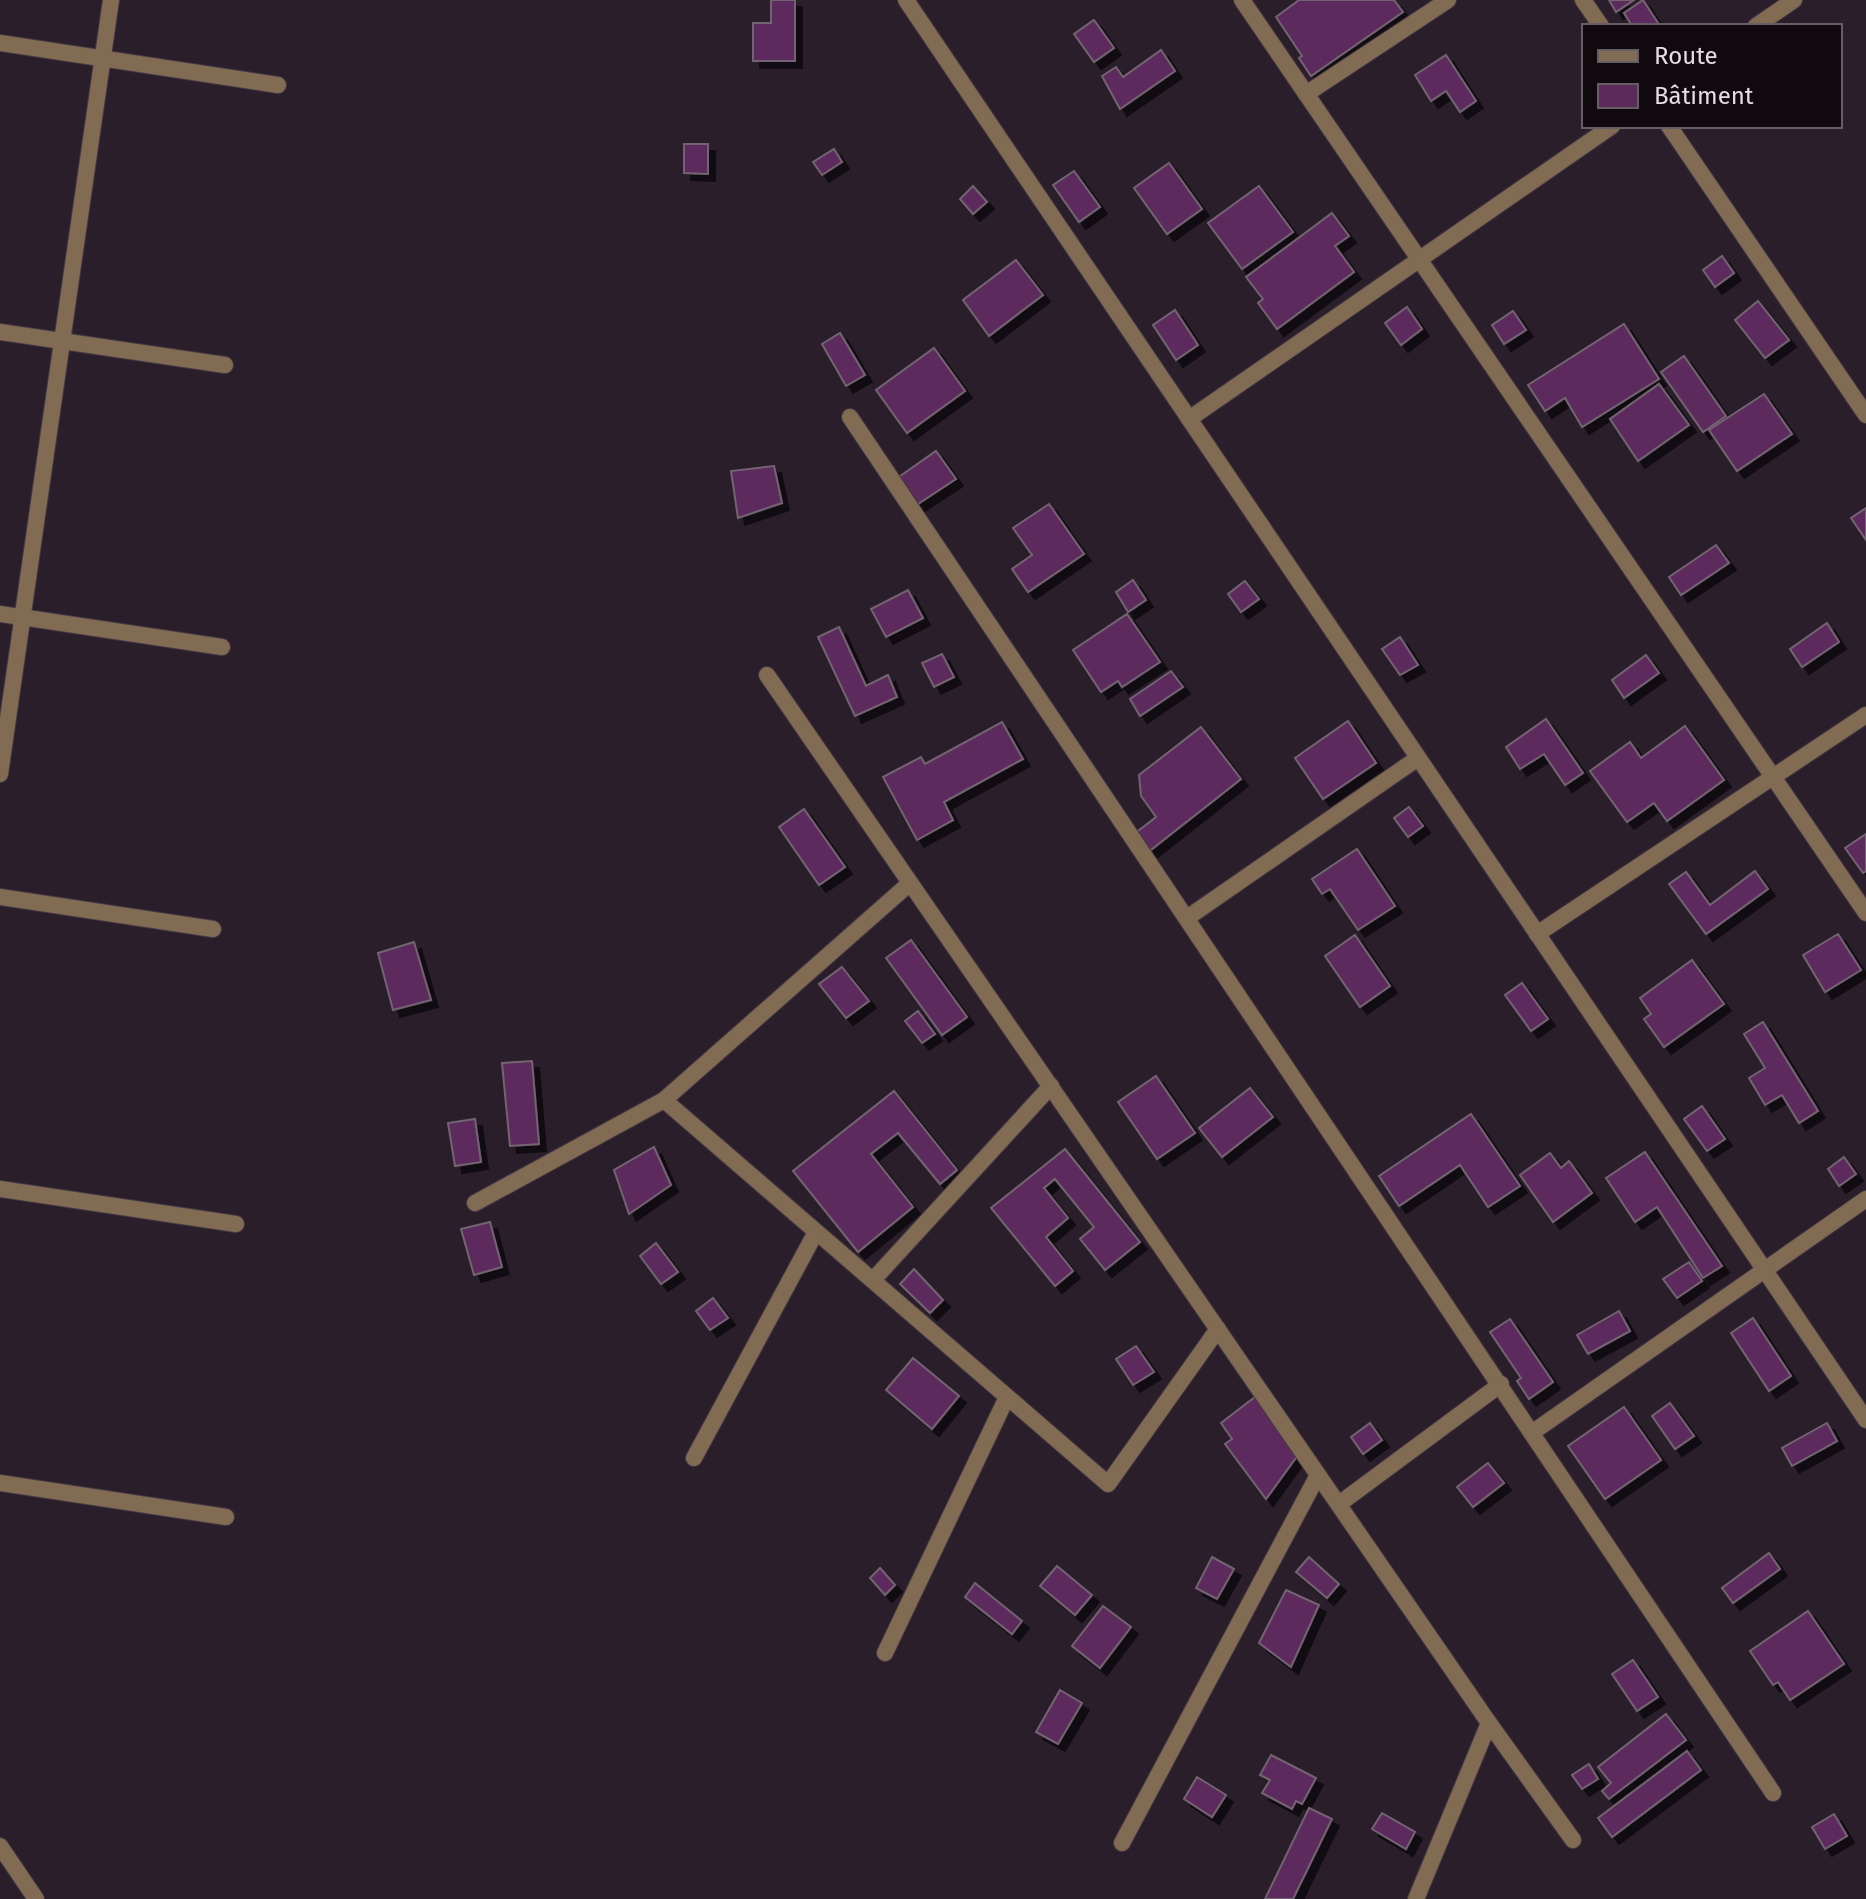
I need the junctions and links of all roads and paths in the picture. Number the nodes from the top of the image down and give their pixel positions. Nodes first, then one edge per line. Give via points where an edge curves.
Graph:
1 (111, 0) edge
2 (906, 0) edge
3 (1242, 0) edge
4 (1448, 0) edge
5 (1583, 0) edge
6 (1794, 0) edge
7 (1600, 24) edge
8 (1759, 24) edge
9 (0, 43) edge
10 (102, 59) junction
11 (278, 85) dead end
12 (1306, 94) junction
13 (1609, 128) edge
14 (1670, 128) edge
15 (1420, 259) junction
16 (0, 332) edge
17 (62, 341) junction
18 (225, 365) dead end
19 (1866, 415) edge
20 (850, 417) dead end
21 (1189, 419) junction
22 (0, 614) edge
23 (23, 617) junction
24 (222, 647) dead end
25 (767, 675) dead end
26 (1866, 715) edge
27 (1418, 758) junction
28 (0, 774) edge
29 (1773, 777) junction
30 (910, 883) junction
31 (0, 897) edge
32 (1866, 913) edge
33 (1187, 918) junction
34 (213, 929) dead end
35 (1537, 934) junction
36 (1051, 1086) junction
37 (664, 1100) junction
38 (0, 1189) edge
39 (1866, 1199) edge
40 (475, 1203) dead end
41 (236, 1224) dead end
42 (816, 1232) junction
43 (1764, 1270) junction
44 (873, 1280) junction
45 (1218, 1329) junction
46 (1501, 1384) junction
47 (1007, 1397) junction
48 (1866, 1420) edge
49 (1533, 1432) junction
50 (694, 1458) dead end
51 (1318, 1475) junction
52 (0, 1483) edge
53 (1339, 1504) junction
54 (226, 1517) dead end
55 (885, 1653) dead end
56 (1489, 1723) junction
57 (1773, 1793) dead end
58 (1573, 1840) dead end
59 (1122, 1843) dead end
60 (0, 1846) edge
61 (36, 1899) edge
62 (1416, 1899) edge

1 - 10 street
2 - 21 street
3 - 12 street
4 - 12 street
5 - 7 street
6 - 8 street
9 - 10 street
10 - 11 street
10 - 17 street
12 - 15 street
13 - 15 street
14 - 19 street
15 - 21 street
15 - 29 street
16 - 17 street
17 - 18 street
17 - 23 street
20 - 33 street
21 - 27 street
22 - 23 street
23 - 24 street
23 - 28 street
25 - 30 street
26 - 29 street
27 - 33 street
27 - 35 street
29 - 32 street
29 - 35 street
30 - 36 street
30 - 37 street
31 - 34 street
33 - 46 street
35 - 43 street
36 - 44 street
36 - 45 street
37 - 40 street
37 - 42 street
38 - 41 street
39 - 43 street
42 - 44 street
42 - 50 street
43 - 48 street
43 - 49 street
44 - 47 street
45 - 47 street via 1108,1484
45 - 51 street
46 - 49 street
46 - 53 street
47 - 55 street
49 - 57 street
51 - 53 street
51 - 59 street
52 - 54 street
53 - 56 street
56 - 58 street
56 - 62 street
60 - 61 street

